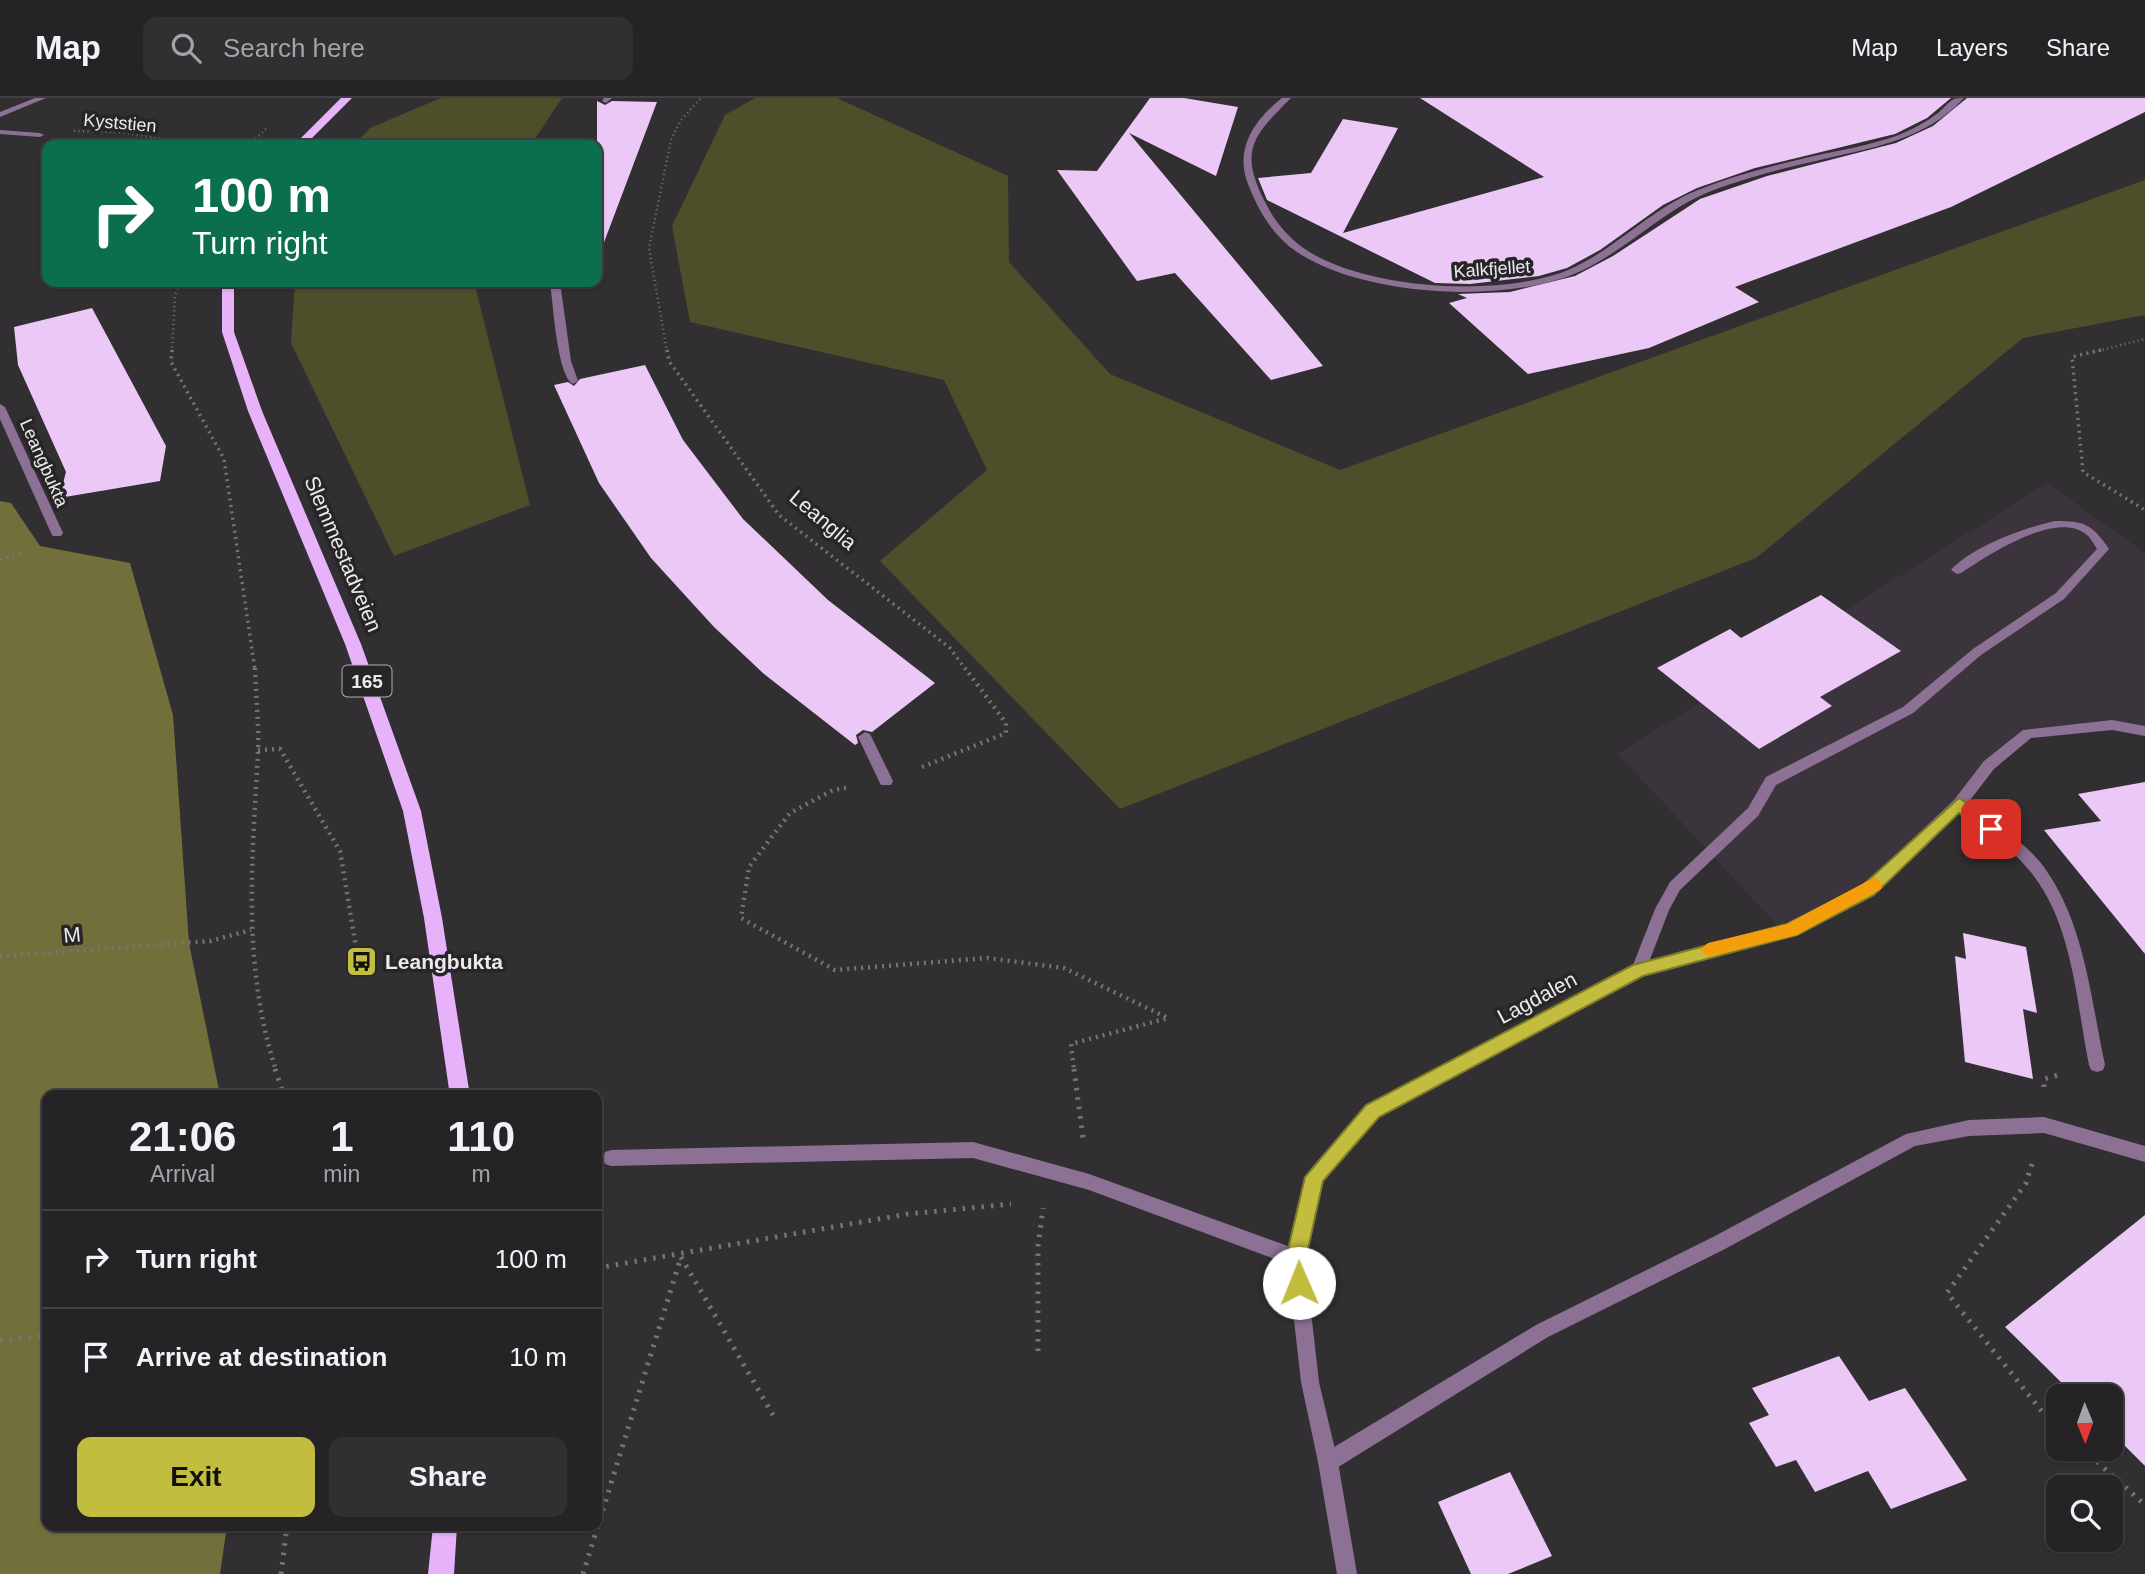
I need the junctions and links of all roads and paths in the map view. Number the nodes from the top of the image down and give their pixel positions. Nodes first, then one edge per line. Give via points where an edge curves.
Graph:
1 (42, 98) edge
2 (347, 98) edge
3 (701, 98) edge
4 (1287, 98) edge
5 (1961, 98) edge
6 (0, 115) edge
7 (0, 132) edge
8 (40, 135) joint
9 (165, 140) edge
10 (304, 140) edge
11 (178, 287) edge
12 (228, 287) edge
13 (556, 287) edge
14 (2145, 339) edge
15 (573, 381) dead end
16 (0, 407) edge
17 (2145, 510) edge
18 (57, 533) dead end
19 (30, 549) dead end
20 (0, 560) edge
21 (1958, 570) dead end
22 (2145, 731) edge
23 (865, 737) dead end
24 (258, 750) junction
25 (886, 781) junction
26 (1959, 804) junction
27 (251, 930) junction
28 (357, 953) dead end
29 (0, 956) edge
30 (1639, 970) junction
31 (2096, 1066) joint
32 (282, 1090) edge
33 (459, 1090) edge
34 (2044, 1125) junction
35 (2145, 1154) edge
36 (611, 1158) dead end
37 (1089, 1182) junction
38 (1018, 1203) dead end
39 (1031, 1203) dead end
40 (681, 1256) junction
41 (1296, 1258) junction
42 (602, 1267) edge
43 (42, 1336) edge
44 (0, 1340) edge
45 (1038, 1351) dead end
46 (773, 1415) dead end
47 (2046, 1417) edge
48 (2096, 1461) edge
49 (1328, 1462) junction
50 (2145, 1505) edge
51 (602, 1512) edge
52 (286, 1531) edge
53 (445, 1531) edge
54 (596, 1531) edge
55 (281, 1574) edge
56 (441, 1574) edge
57 (583, 1574) edge
58 (1347, 1574) edge

1 - 6 street
2 - 10 main road
3 - 25 path, Leanglia via 671,140 649,248 669,361 779,515 950,648 1006,723 1006,733
4 - 5 street, Kalkfjellet via 1252,135 1245,168 1265,215 1301,251 1351,274 1468,290 1533,284 1569,273 1697,193 1788,164 1872,145 1926,125
7 - 8 street
8 - 9 path, Kyststien via 93,129
11 - 24 path via 171,362 224,459 255,653
12 - 33 main road, Slemmestadveien / 165 via 228,332 255,411 353,644 412,811
13 - 15 street
14 - 17 path via 2072,357 2083,472
16 - 18 street, Leangbukta
19 - 20 path
21 - 30 street via 2016,537 2063,523 2081,526 2103,549 2060,596 1977,652 1908,710 1771,781 1753,813 1675,886
22 - 26 street, Lagdalen via 2112,725 2028,733 1989,765
23 - 25 street
24 - 27 path
24 - 28 path via 280,749 340,850
25 - 37 path via 833,790 790,813 749,867 741,918 835,970 987,958 1064,968 1168,1018 1070,1044
26 - 30 street, Lagdalen via 1868,890 1791,930
26 - 31 street via 2041,874 2067,926
27 - 29 path, M via 211,941
27 - 32 path via 266,1041
30 - 41 street, Lagdalen via 1373,1111 1315,1177
31 - 34 path via 2044,1079
34 - 35 street
34 - 47 path via 2026,1183 1947,1293
34 - 49 street via 1969,1128 1912,1139 1542,1331
36 - 37 street via 973,1150
37 - 41 street
38 - 40 path via 953,1207
39 - 45 path via 1044,1202 1038,1246
40 - 42 path
40 - 46 path
40 - 51 path
41 - 49 street, Lagdalen via 1310,1382
43 - 44 path
48 - 50 path
49 - 58 street, Lagdalen
52 - 55 path
53 - 56 main road
54 - 57 path

